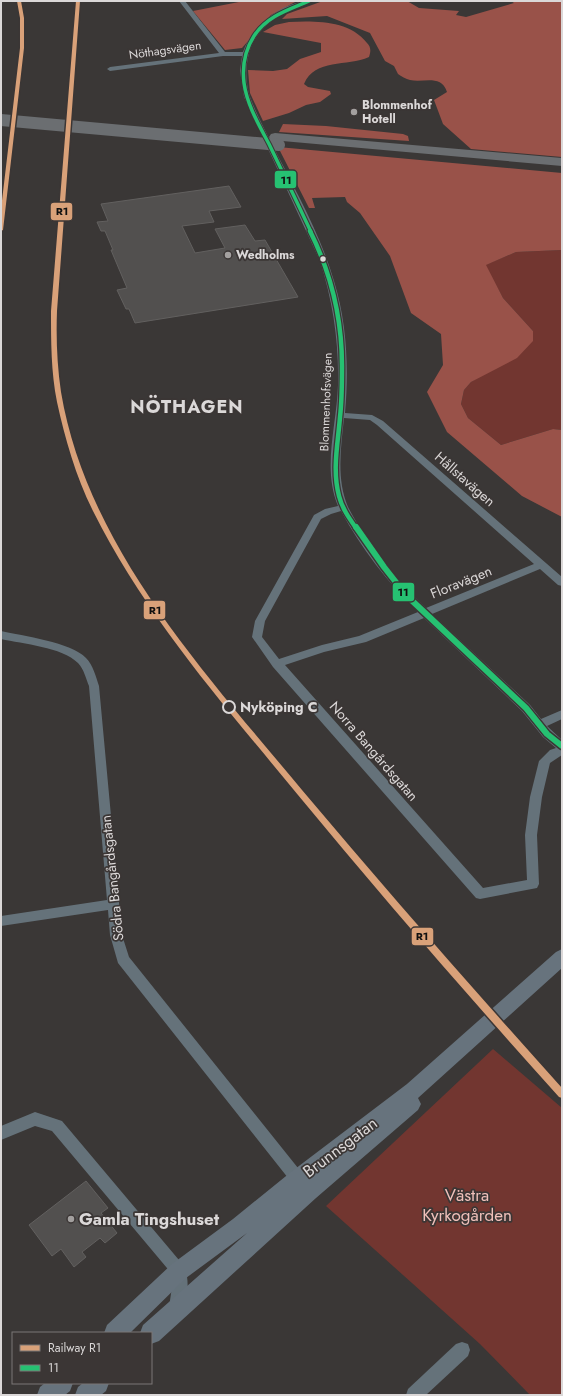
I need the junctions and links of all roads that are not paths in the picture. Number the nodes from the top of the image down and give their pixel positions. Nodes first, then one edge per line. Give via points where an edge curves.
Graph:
1 (182, 1) edge
2 (309, 1) edge
3 (223, 54) junction
4 (245, 54) junction
5 (110, 69) dead end
6 (1, 114) edge
7 (1, 120) edge
8 (277, 141) junction
9 (562, 162) edge
10 (562, 169) edge
11 (340, 415) junction
12 (343, 508) junction
13 (541, 564) junction
14 (562, 584) edge
15 (424, 613) junction
16 (1, 635) edge
17 (277, 664) junction
18 (562, 714) edge
19 (540, 725) junction
20 (562, 746) edge
21 (562, 750) edge
22 (113, 904) junction
23 (1, 921) edge
24 (562, 957) edge
25 (562, 969) edge
26 (2, 1130) edge
27 (303, 1185) junction
28 (179, 1271) junction
29 (177, 1309) junction
30 (116, 1332) edge
31 (152, 1332) edge
32 (462, 1350) dead end
33 (61, 1384) edge
34 (97, 1384) edge
35 (48, 1395) edge
36 (86, 1395) edge
37 (414, 1395) edge

1 - 3 street, Nöthagsvägen
2 - 4 street, Blommenhofsvägen via 268,21 255,36
3 - 4 street, Nöthagsvägen
3 - 5 street, Nöthagsvägen
4 - 11 street, Blommenhofsvägen via 243,76 247,100 316,242 331,280 342,347
6 - 8 highway
7 - 8 highway, bridge
8 - 9 highway
8 - 10 highway
11 - 12 street, Blommenhofsvägen via 336,475
11 - 13 street, Hållstavägen via 372,418 380,423
12 - 15 street, Blommenhofsvägen via 392,579
12 - 17 street, Norra Bangårdsgatan via 328,511 317,517 260,621 257,637
13 - 14 street, Hållstavägen
13 - 15 street, Floravägen
15 - 17 street, Floravägen via 362,639
15 - 19 street, Blommenhofsvägen via 526,708
16 - 22 street, Södra Bangårdsgatan via 71,652 82,660 90,672 94,686
17 - 21 street, Norra Bangårdsgatan via 480,894 533,884 531,835 536,797 545,762 554,753
18 - 19 street
19 - 20 street, Blommenhofsvägen
22 - 23 street
22 - 27 street, Södra Bangårdsgatan via 116,935 123,959
24 - 27 main road, Brunnsgatan via 414,1090
25 - 27 main road, Brunnsgatan via 420,1096
26 - 28 street via 35,1119 57,1126
27 - 28 main road, Brunnsgatan via 240,1226
27 - 29 main road, Brunnsgatan
28 - 29 street
28 - 30 main road, Brunnsgatan
29 - 31 main road, Brunnsgatan
32 - 37 street
33 - 35 main road
34 - 36 main road

